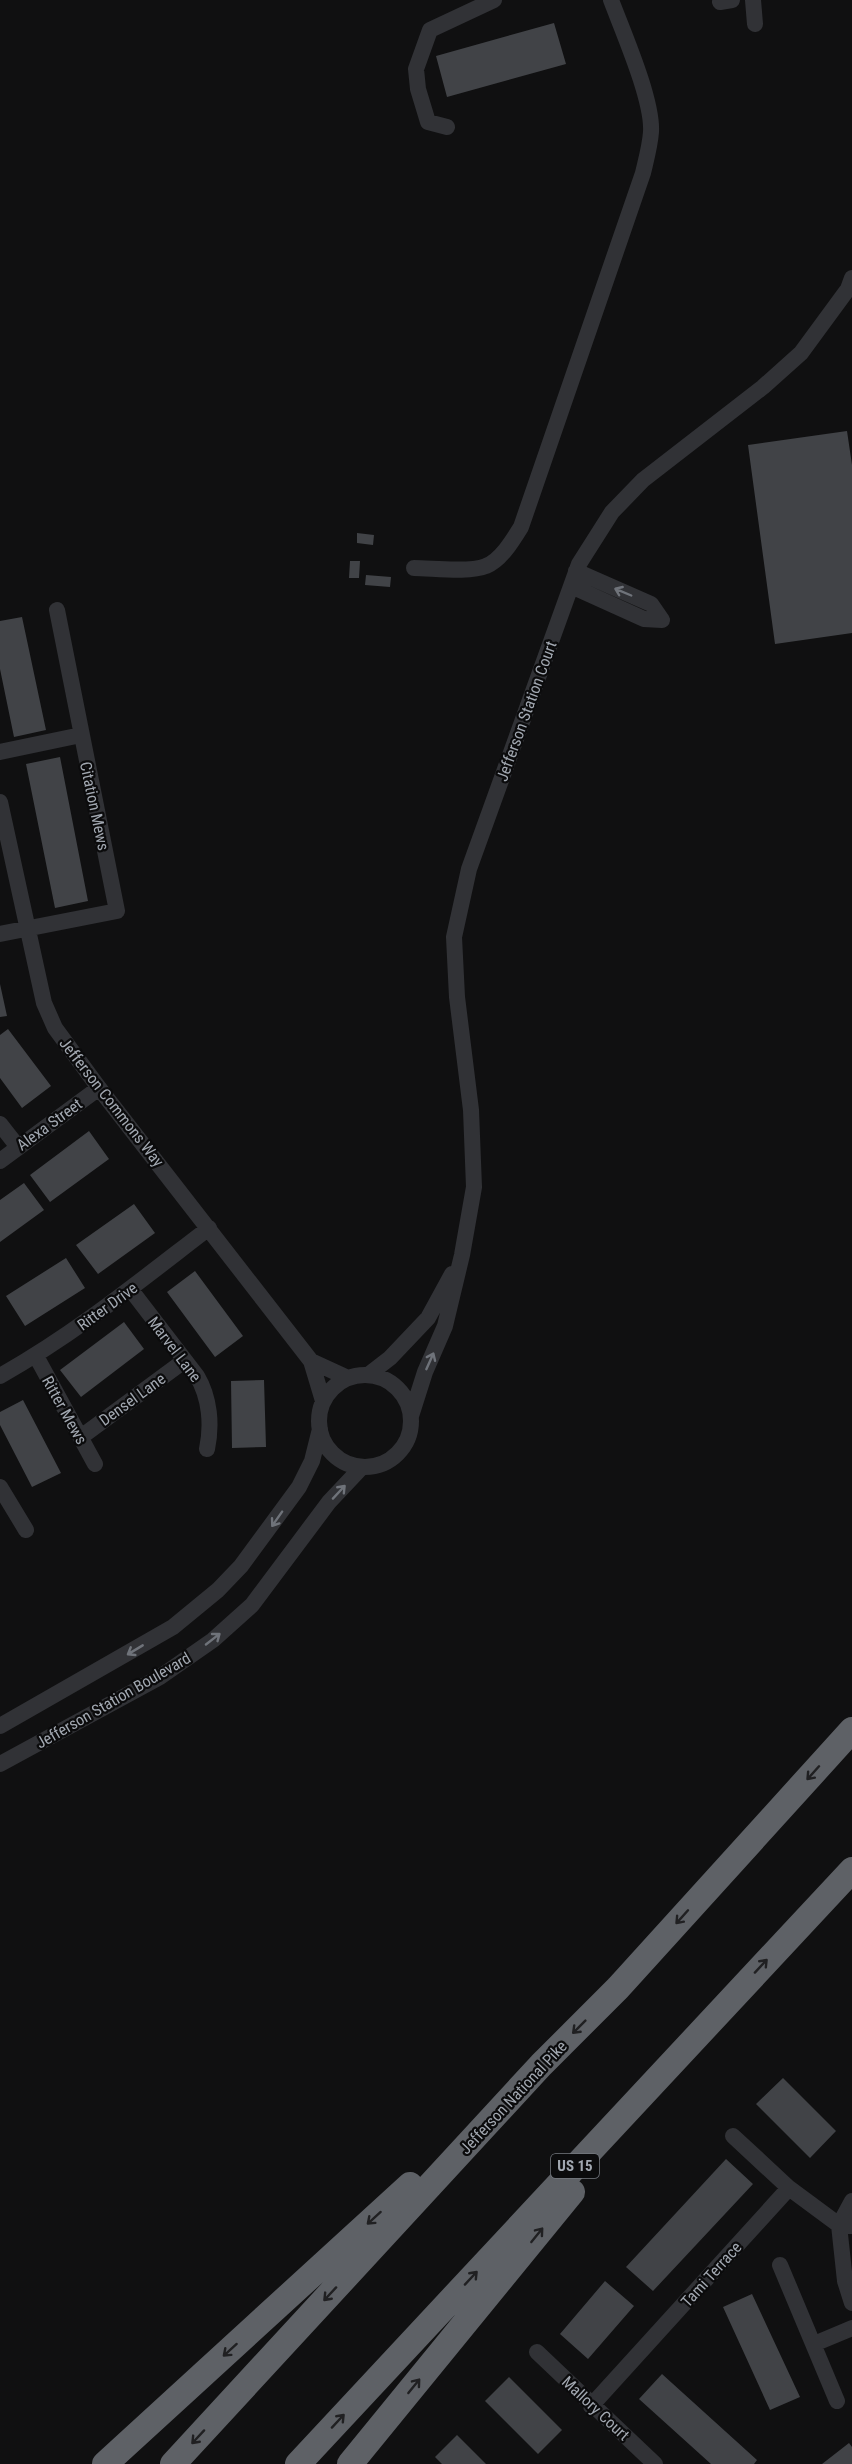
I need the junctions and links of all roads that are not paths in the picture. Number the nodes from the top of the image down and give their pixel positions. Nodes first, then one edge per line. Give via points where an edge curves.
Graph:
1 (494, 0) edge
2 (611, 0) edge
3 (753, 0) edge
4 (755, 24) dead end
5 (447, 127) dead end
6 (851, 286) edge
7 (414, 568) dead end
8 (57, 610) dead end
9 (81, 735) junction
10 (0, 752) edge
11 (0, 802) edge
12 (27, 928) junction
13 (0, 934) edge
14 (99, 1088) junction
15 (0, 1124) edge
16 (18, 1147) junction
17 (0, 1161) edge
18 (209, 1228) junction
19 (462, 1255) junction
20 (131, 1290) junction
21 (36, 1356) junction
22 (184, 1361) junction
23 (311, 1361) junction
24 (368, 1375) junction
25 (0, 1376) edge
26 (348, 1378) junction
27 (323, 1401) junction
28 (411, 1416) junction
29 (320, 1429) junction
30 (81, 1437) junction
31 (207, 1449) dead end
32 (95, 1464) dead end
33 (362, 1467) junction
34 (0, 1487) edge
35 (26, 1530) dead end
36 (0, 1726) edge
37 (852, 1730) edge
38 (0, 1764) edge
39 (852, 1870) edge
40 (730, 2000) junction
41 (541, 2065) junction
42 (733, 2136) dead end
43 (789, 2188) junction
44 (852, 2201) edge
45 (846, 2226) edge
46 (780, 2265) dead end
47 (852, 2303) edge
48 (852, 2328) edge
49 (814, 2344) junction
50 (537, 2352) dead end
51 (837, 2401) dead end
52 (591, 2406) junction
53 (105, 2464) edge
54 (173, 2464) edge
55 (298, 2464) edge
56 (350, 2464) edge
57 (655, 2464) edge

1 - 5 street via 430,30 416,69 418,89 428,122
2 - 7 street via 643,91 651,131 643,173 521,526 512,541 486,566
3 - 4 street
6 - 19 street, Jefferson Station Court via 801,353 643,480 612,512 573,579 469,869 454,937 471,1110 474,1187
8 - 9 street, Citation Mews
9 - 10 street
9 - 12 street, Citation Mews via 117,911
11 - 12 street, Jefferson Commons Way
12 - 13 street
12 - 14 street, Jefferson Commons Way via 44,1003 55,1028
14 - 16 street, Alexa Street
14 - 18 street, Jefferson Commons Way
15 - 16 street
16 - 17 street, Alexa Street
18 - 20 street, Ritter Drive
18 - 23 street, Jefferson Commons Way
19 - 24 street, Jefferson Station Court via 428,1318
28 -> 19 street, Jefferson Station Court via 424,1372 445,1326
20 - 21 street, Ritter Drive
20 - 22 street, Marvel Lane
21 - 25 street, Ritter Drive
21 - 30 street, Ritter Mews
22 - 30 street, Densel Lane
22 - 31 street, Marvel Lane via 205,1390 210,1437
23 - 26 street, Jefferson Commons Way
23 - 27 street, Jefferson Commons Way
24 - 26 street
24 - 28 street via 381,1377 402,1392
26 - 27 street
27 - 29 street
28 - 33 street via 410,1432 397,1455
29 - 33 street via 334,1455
29 -> 36 street, Jefferson Station Boulevard via 312,1461 299,1487 247,1558 218,1590 173,1627
30 - 32 street, Ritter Mews
38 -> 33 street, Jefferson Station Boulevard via 160,1677 213,1640 252,1605 329,1502
34 - 35 street
37 -> 41 highway, Jefferson National Pike via 618,1988
40 -> 39 highway, US 15
55 -> 40 highway, US 15
56 -> 40 highway
41 -> 53 highway
41 -> 54 highway, Jefferson National Pike
42 - 43 street
43 - 45 street
43 - 52 street, Tami Terrace
44 - 45 street
45 - 47 street via 845,2281
46 - 49 street
48 - 49 street
49 - 51 street
50 - 52 street, Mallory Court
52 - 57 street, Mallory Court

